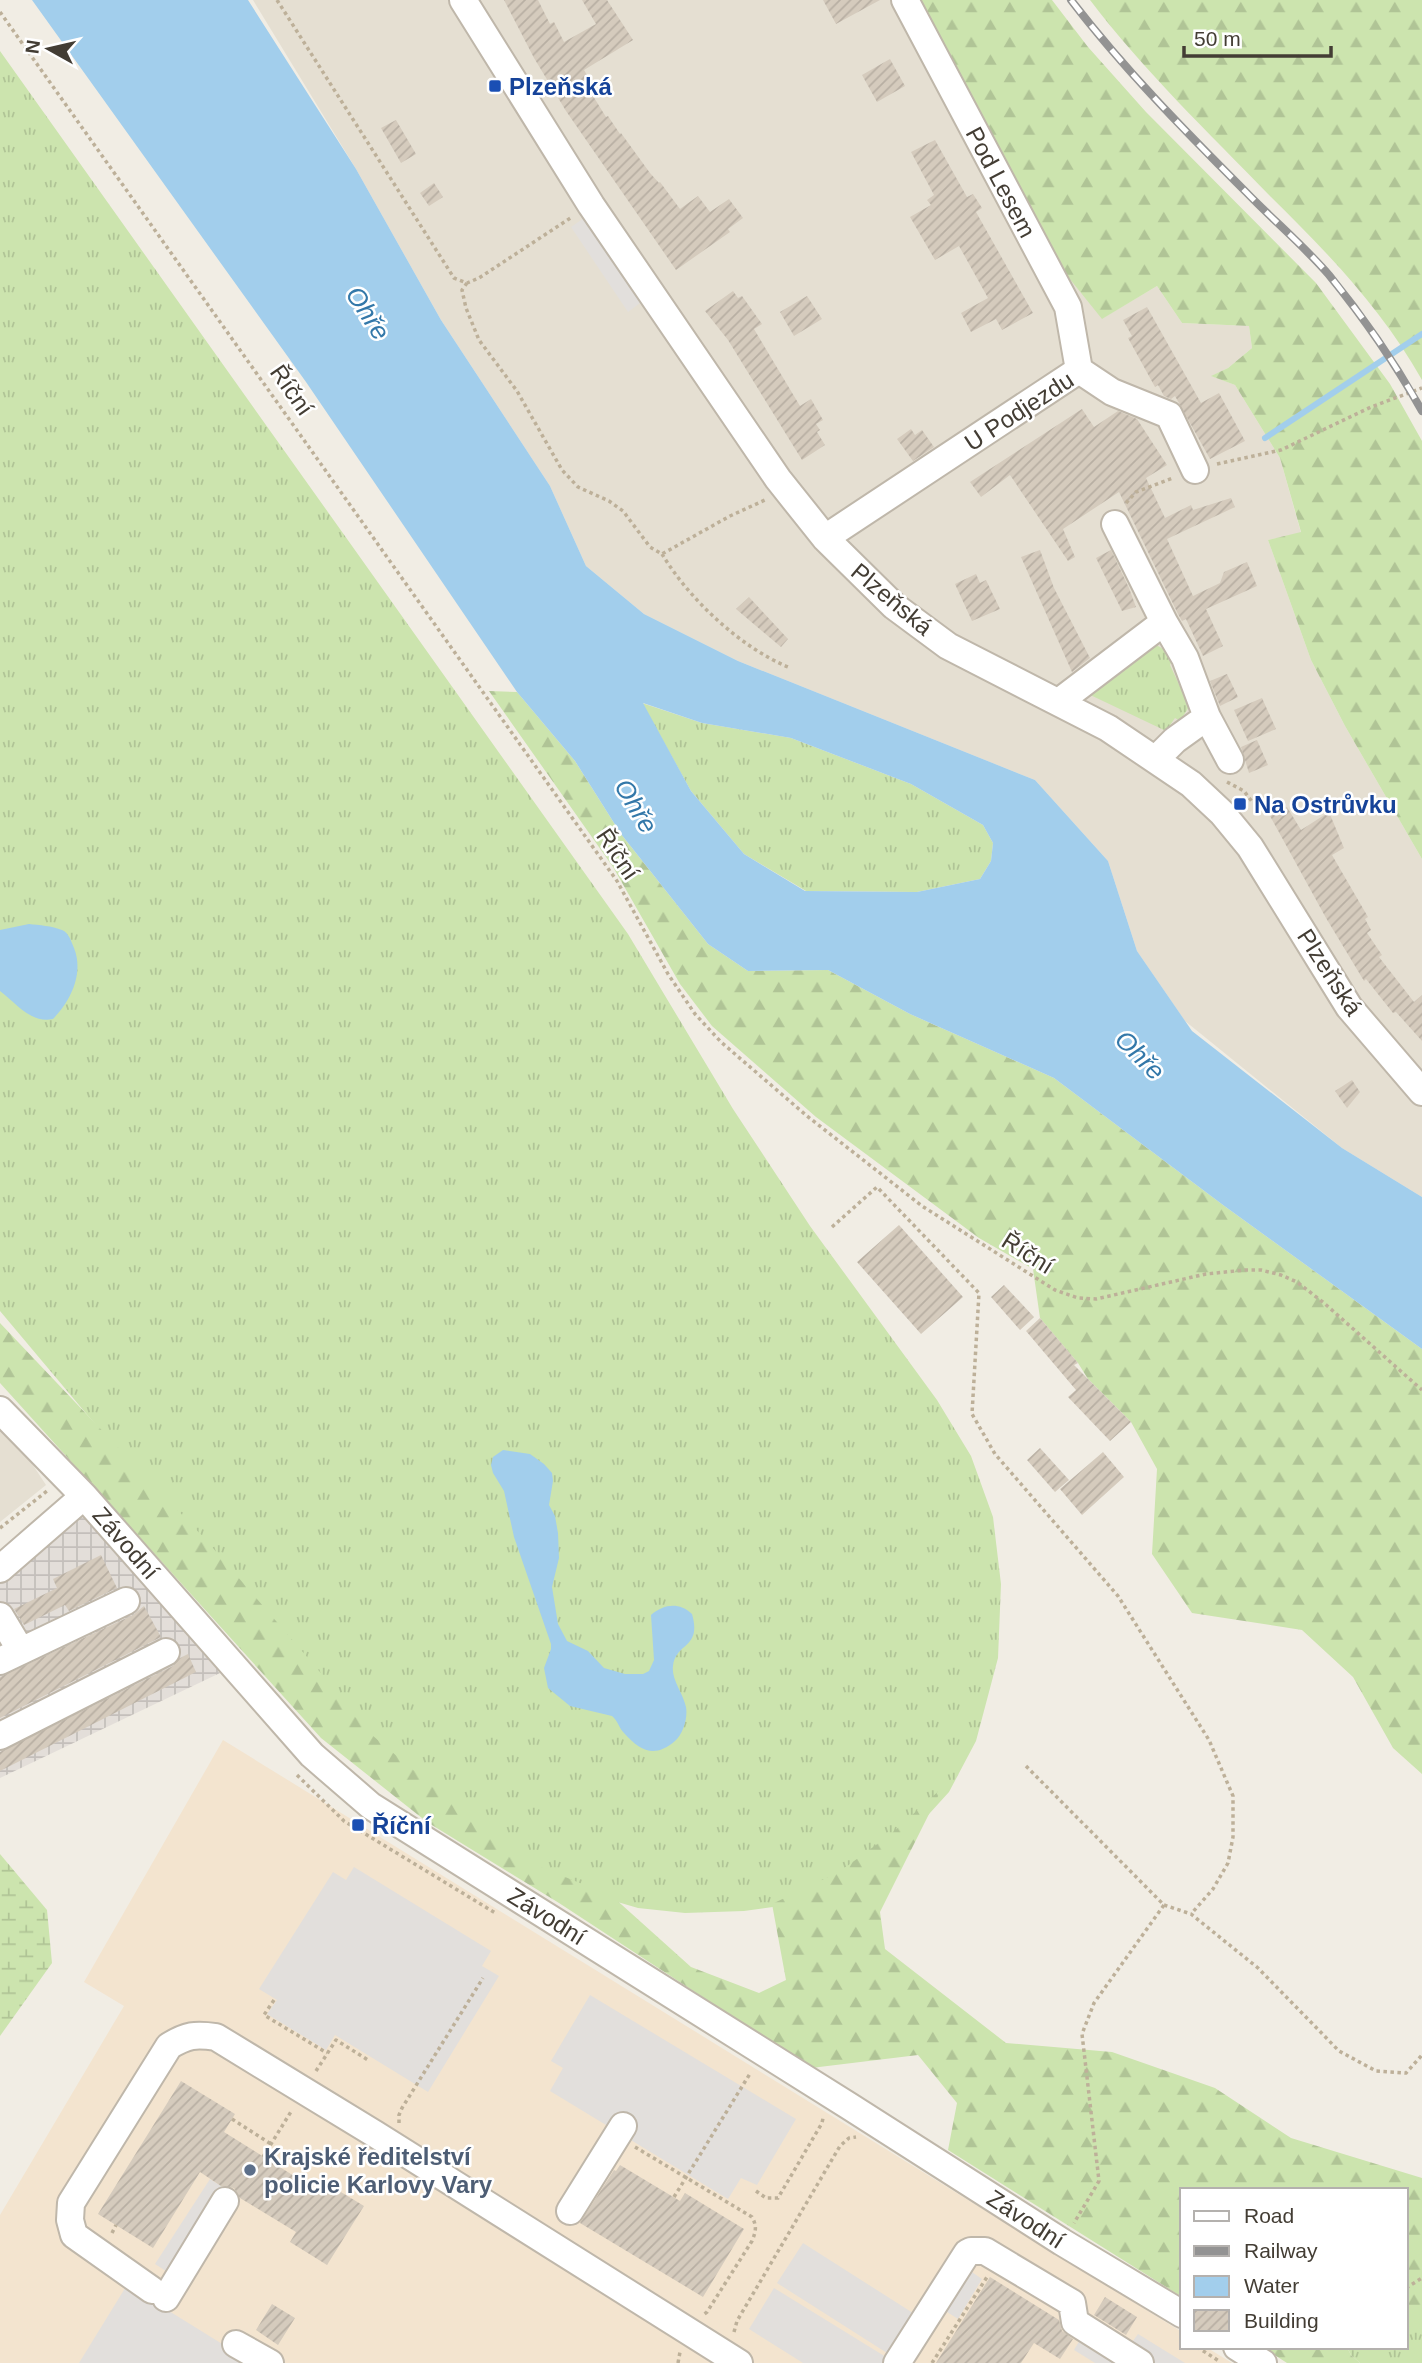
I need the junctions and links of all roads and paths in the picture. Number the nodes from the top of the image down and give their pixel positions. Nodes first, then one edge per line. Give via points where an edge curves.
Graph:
1 (277, 0) edge
2 (463, 0) edge
3 (905, 0) edge
4 (0, 12) edge
5 (592, 205) junction
6 (467, 283) junction
7 (1079, 370) junction
8 (1422, 388) edge
9 (1195, 470) junction
10 (785, 487) junction
11 (1115, 524) joint
12 (825, 538) junction
13 (662, 554) junction
14 (1164, 622) junction
15 (788, 667) dead end
16 (1060, 701) junction
17 (1207, 716) junction
18 (1156, 759) junction
19 (1230, 760) dead end
20 (1422, 1091) edge
21 (832, 1227) dead end
22 (1422, 1390) edge
23 (0, 1410) edge
24 (85, 1496) junction
25 (0, 1569) edge
26 (126, 1601) dead end
27 (0, 1616) edge
28 (166, 1652) dead end
29 (11, 1656) edge
30 (0, 1736) edge
31 (1026, 1766) dead end
32 (1164, 1905) junction
33 (1191, 1914) junction
34 (274, 2000) dead end
35 (327, 2053) dead end
36 (1422, 2055) edge
37 (752, 2070) dead end
38 (232, 2119) dead end
39 (623, 2126) dead end
40 (271, 2144) dead end
41 (840, 2146) dead end
42 (674, 2197) dead end
43 (225, 2201) dead end
44 (570, 2211) dead end
45 (1062, 2242) junction
46 (987, 2276) dead end
47 (1180, 2313) edge
48 (734, 2335) dead end
49 (236, 2344) dead end
50 (1200, 2349) edge
51 (1240, 2349) edge
52 (270, 2363) edge
53 (739, 2363) edge
54 (897, 2363) edge
55 (932, 2363) edge
56 (1140, 2363) edge
57 (1223, 2363) edge
58 (1263, 2363) edge

1 - 6 path via 454,278
2 - 5 street, Plzeňská
3 - 7 street, Pod Lesem via 1068,307
4 - 22 path, Říční via 518,739 617,881 668,974 721,1042 922,1206 1055,1290 1096,1298 1206,1274 1261,1270 1281,1275 1324,1303
5 - 6 path
5 - 10 street, Plzeňská
6 - 13 path via 462,290 479,340 517,391 562,470 578,487 623,511 650,547
7 - 9 street, U Podjezdu via 1112,392 1169,415
7 - 12 street, U Podjezdu
8 - 9 path via 1281,450
9 - 11 path via 1136,492
10 - 12 street, Plzeňská
10 - 13 path
11 - 14 street
12 - 16 street, Plzeňská via 894,606 948,646
13 - 15 path via 674,574 738,638
14 - 16 street
14 - 17 street via 1185,658
16 - 18 street, Plzeňská
17 - 18 street
17 - 19 street
18 - 20 street, Plzeňská via 1191,784 1236,828 1349,1007
21 - 33 path via 877,1187 979,1293 972,1414 995,1454 1118,1596 1209,1740 1233,1796 1228,1863
23 - 24 street, Závodní
24 - 25 street
24 - 45 street, Závodní via 312,1755 371,1806
26 - 29 street
27 - 29 street
28 - 30 street
31 - 32 path
32 - 33 path
32 - 45 path via 1094,2003 1082,2034 1099,2181
33 - 36 path via 1258,1968 1339,2051 1376,2071 1406,2073
34 - 35 path via 264,2015
37 - 42 path
38 - 40 path
39 - 44 street
41 - 48 path via 737,2321
43 - 53 street via 159,2294 74,2235 70,2220 71,2203 169,2046 184,2036 216,2037
45 - 47 street, Závodní
46 - 55 path
49 - 52 street
50 - 57 path
51 - 58 street
54 - 56 street via 967,2253 978,2250 1072,2303 1075,2322

